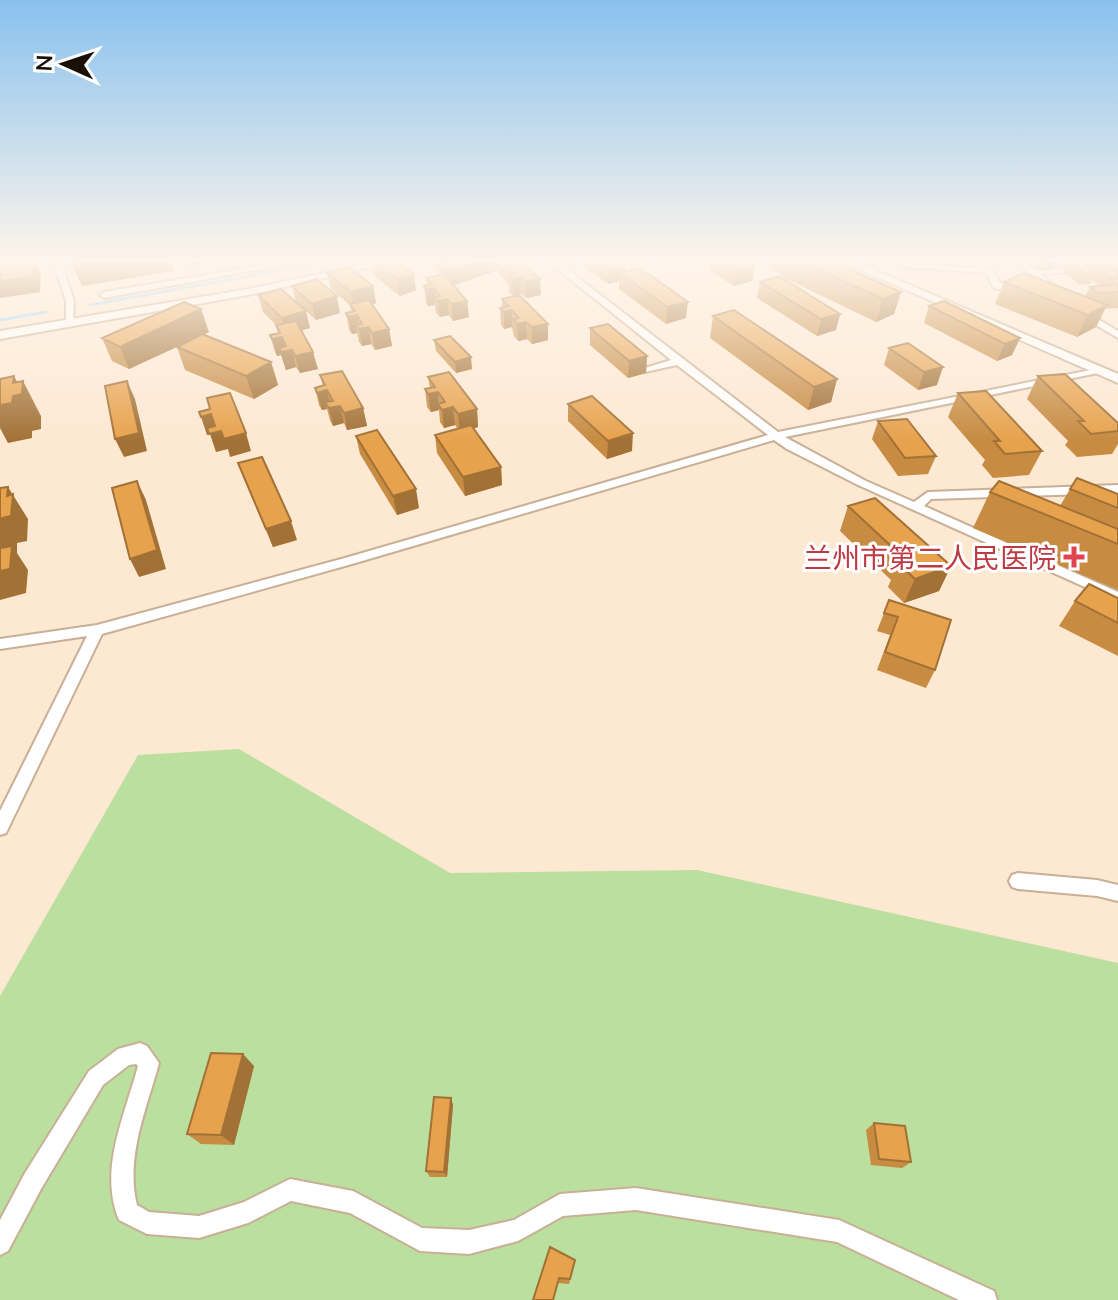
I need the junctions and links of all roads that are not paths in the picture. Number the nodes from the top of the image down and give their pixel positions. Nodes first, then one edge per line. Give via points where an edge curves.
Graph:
1 (78, 320) edge
2 (627, 320) edge
3 (981, 320) edge
4 (1001, 320) edge
5 (1094, 320) edge
6 (70, 321) joint
7 (0, 333) edge
8 (1118, 335) edge
9 (680, 361) junction
10 (1118, 369) edge
11 (648, 370) edge
12 (1098, 370) junction
13 (1118, 379) edge
14 (776, 436) junction
15 (1118, 489) edge
16 (915, 507) junction
17 (1118, 597) edge
18 (97, 630) junction
19 (0, 644) edge
20 (0, 828) edge
21 (1018, 881) dead end
22 (1118, 893) edge
23 (0, 1243) edge
24 (985, 1300) edge

1 - 6 main road
2 - 9 street
3 - 12 main road
4 - 10 main road
5 - 8 street
6 - 7 main road
9 - 11 street
9 - 14 street
10 - 12 main road
12 - 13 main road
12 - 14 street
14 - 16 street
14 - 18 street
15 - 16 street via 928,496
16 - 17 street
18 - 19 street
18 - 20 street
21 - 22 street
23 - 24 street via 96,1078 125,1056 140,1053 149,1063 121,1194 127,1212 147,1223 199,1227 248,1212 290,1190 353,1202 420,1239 469,1242 518,1230 560,1205 636,1199 839,1231

